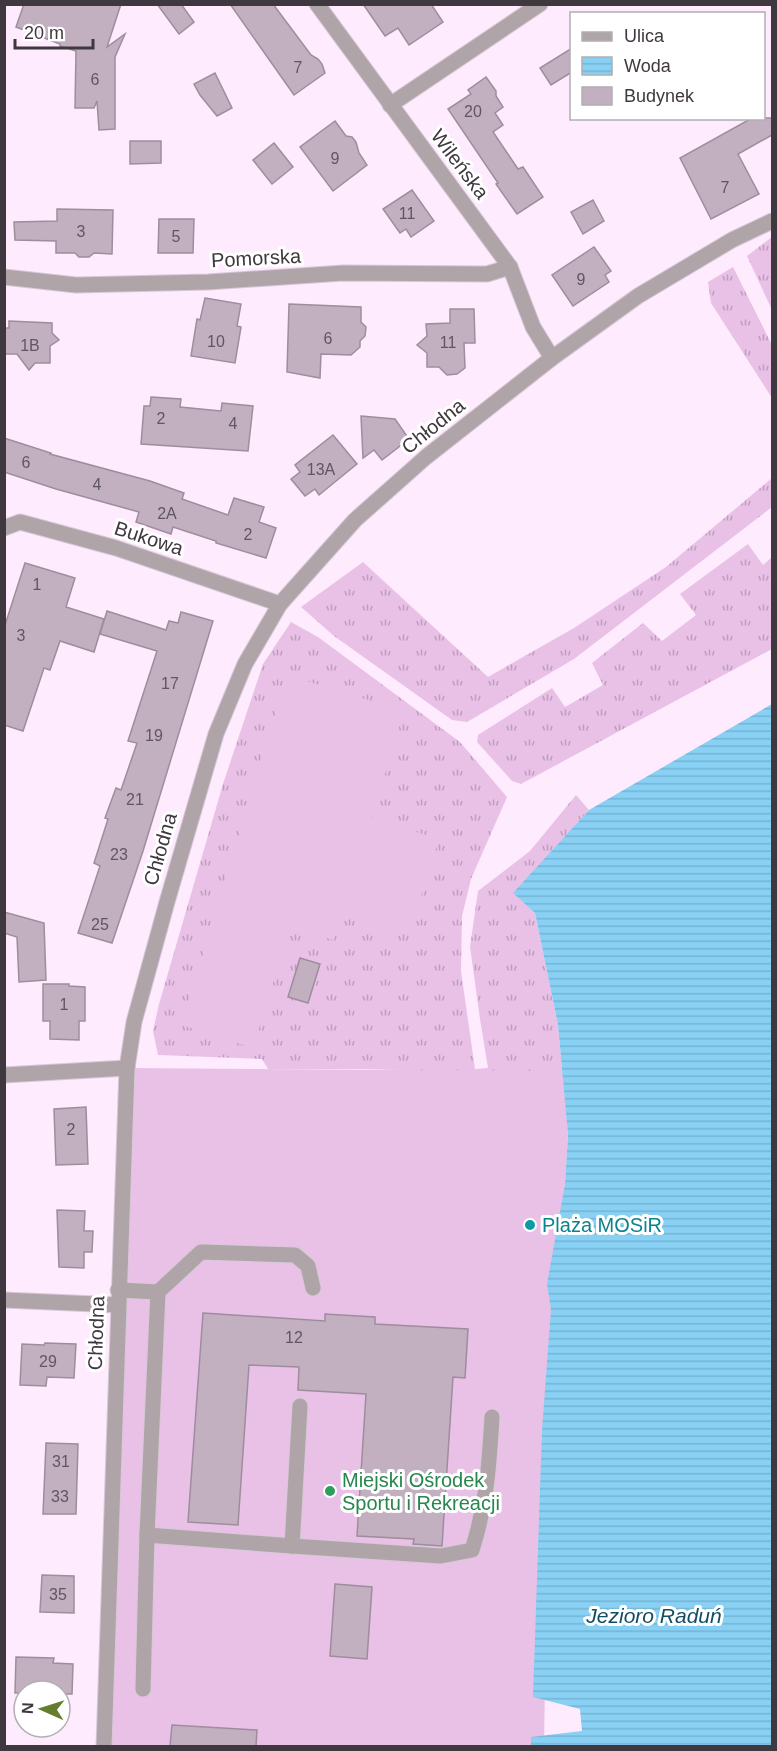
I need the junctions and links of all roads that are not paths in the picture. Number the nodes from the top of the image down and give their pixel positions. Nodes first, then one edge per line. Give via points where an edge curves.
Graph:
1 (317, 4) edge
2 (540, 4) edge
3 (390, 105) junction
4 (772, 221) edge
5 (510, 267) junction
6 (4, 277) edge
7 (552, 358) junction
8 (4, 528) edge
9 (279, 604) junction
10 (127, 1068) junction
11 (4, 1075) edge
12 (313, 1288) dead end
13 (158, 1292) junction
14 (118, 1298) junction
15 (4, 1300) edge
16 (300, 1406) dead end
17 (492, 1417) dead end
18 (147, 1534) junction
19 (292, 1546) junction
20 (143, 1689) dead end
21 (104, 1746) edge

1 - 3 street, Wileńska
2 - 3 street
3 - 5 street, Wileńska
4 - 7 street, Chłodna via 638,296
5 - 6 street, Pomorska via 487,274 343,273 87,285
5 - 7 street, Wileńska via 533,327
7 - 9 street, Chłodna via 355,520
8 - 9 street, Bukowa via 20,522 116,548
9 - 10 street, Chłodna via 245,664 216,734 134,1022
10 - 11 street
10 - 14 street, Chłodna
12 - 13 street via 308,1266 295,1255 201,1252
13 - 14 street
13 - 18 street
14 - 15 street
14 - 21 street, Chłodna
16 - 19 street
17 - 19 street via 488,1481 472,1550 441,1556
18 - 19 street
18 - 20 street

